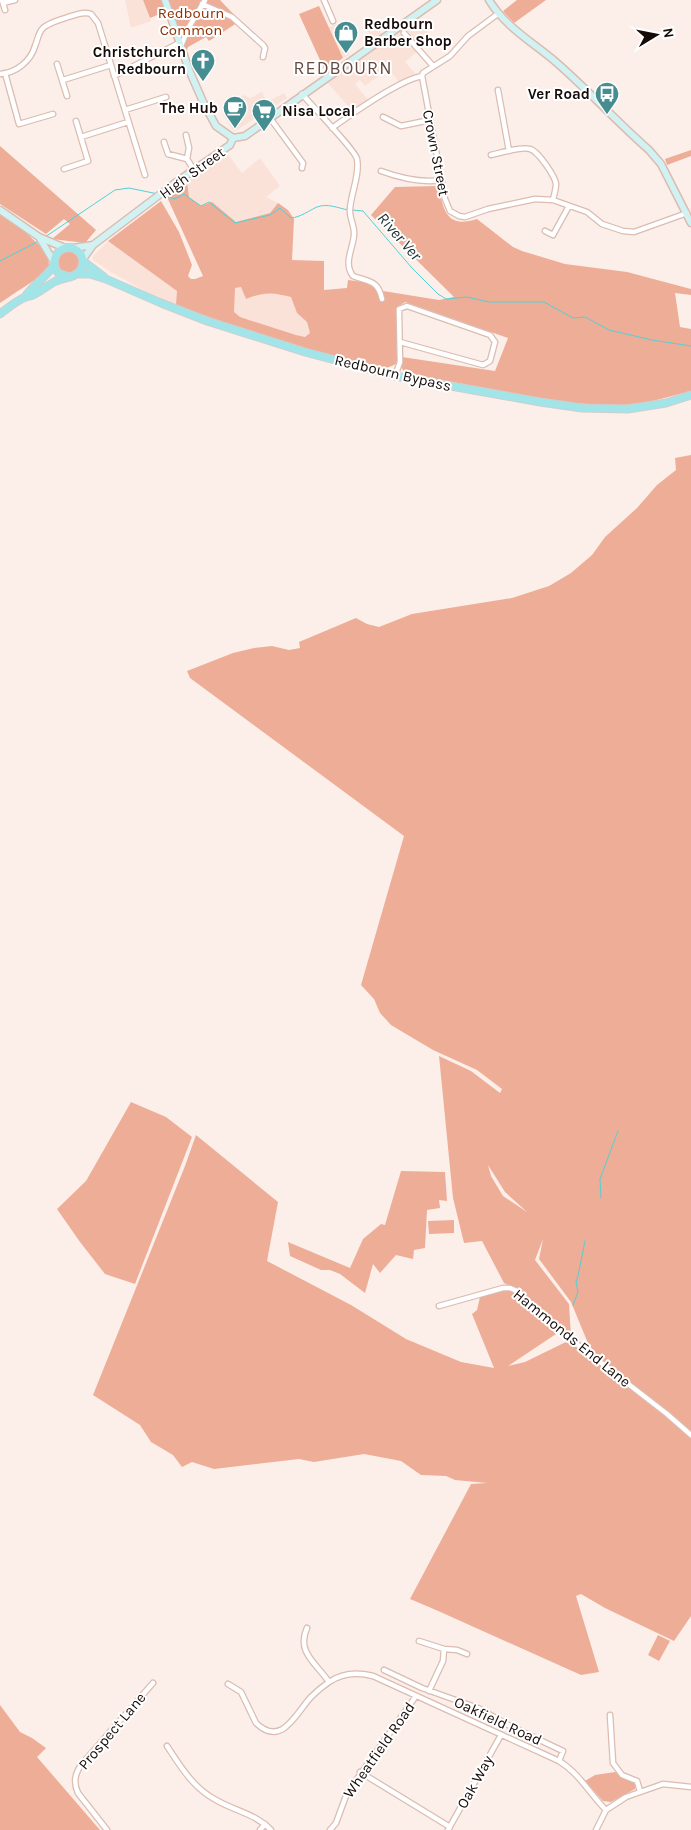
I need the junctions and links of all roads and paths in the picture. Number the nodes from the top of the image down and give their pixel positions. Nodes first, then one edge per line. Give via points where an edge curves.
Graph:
1 (14, 0) edge
2 (165, 0) edge
3 (324, 0) edge
4 (437, 0) edge
5 (489, 0) edge
6 (2, 2) edge
7 (203, 2) edge
8 (4, 10) dead end
9 (499, 13) junction
10 (333, 21) dead end
11 (402, 30) junction
12 (179, 45) junction
13 (264, 57) dead end
14 (57, 64) dead end
15 (111, 65) junction
16 (433, 66) junction
17 (3, 74) edge
18 (114, 76) junction
19 (422, 76) junction
20 (62, 80) junction
21 (498, 90) dead end
22 (302, 94) junction
23 (67, 96) dead end
24 (166, 97) dead end
25 (125, 110) junction
26 (53, 114) dead end
27 (383, 117) dead end
28 (270, 118) junction
29 (430, 120) junction
30 (76, 121) dead end
31 (128, 122) junction
32 (332, 128) junction
33 (186, 135) dead end
34 (81, 137) junction
35 (233, 138) junction
36 (164, 142) dead end
37 (509, 151) junction
38 (491, 154) dead end
39 (187, 159) junction
40 (302, 168) dead end
41 (64, 169) dead end
42 (194, 170) junction
43 (380, 170) dead end
44 (145, 175) dead end
45 (442, 180) junction
46 (553, 200) junction
47 (569, 206) junction
48 (0, 210) edge
49 (687, 213) junction
50 (691, 223) edge
51 (545, 231) dead end
52 (45, 242) junction
53 (93, 245) junction
54 (69, 248) junction
55 (83, 260) junction
56 (54, 264) junction
57 (73, 276) junction
58 (106, 279) junction
59 (25, 297) junction
60 (382, 299) dead end
61 (0, 314) edge
62 (400, 342) junction
63 (395, 376) junction
64 (691, 395) edge
65 (439, 1306) dead end
66 (691, 1434) edge
67 (308, 1628) dead end
68 (419, 1641) dead end
69 (444, 1650) junction
70 (467, 1654) dead end
71 (384, 1670) dead end
72 (329, 1682) junction
73 (153, 1683) dead end
74 (228, 1684) dead end
75 (422, 1688) junction
76 (429, 1691) junction
77 (417, 1697) junction
78 (610, 1715) dead end
79 (502, 1735) junction
80 (167, 1746) dead end
81 (559, 1761) junction
82 (360, 1772) junction
83 (691, 1787) edge
84 (640, 1791) junction
85 (606, 1810) junction
86 (265, 1824) junction
87 (449, 1829) edge
88 (107, 1830) edge
89 (260, 1830) edge
90 (271, 1830) edge
91 (330, 1830) edge
92 (596, 1830) edge

1 - 6 street
2 - 12 street
3 - 10 street
4 - 11 street, High Street
5 - 9 street
6 - 8 street
7 - 12 street
7 - 13 street via 235,19 263,45
9 - 16 street via 468,36 455,52
9 - 49 street via 649,150 661,164
11 - 16 street
11 - 22 street, High Street
12 - 18 street
12 - 35 street via 213,121
14 - 20 street
15 - 17 street via 96,19 85,13 44,27 27,60
15 - 18 street
15 - 20 street
16 - 19 street
17 - 26 street via 19,124
18 - 25 street
19 - 29 street, Crown Street
19 - 32 street via 385,94
20 - 23 street
21 - 37 street
22 - 28 street, High Street
22 - 32 street
24 - 25 street
25 - 31 street
27 - 29 street via 401,126
28 - 35 street, High Street via 245,136
28 - 40 street via 303,163
29 - 45 street, Crown Street
30 - 34 street
31 - 34 street
31 - 44 street
32 - 60 street via 357,158 349,210 355,232 350,271 353,276 378,287
33 - 39 street
34 - 41 street via 88,161
35 - 42 street, High Street via 230,145
36 - 39 street via 168,154
37 - 38 street
37 - 46 street via 528,148 538,155 555,180
39 - 42 street
42 - 53 street, High Street
43 - 45 street via 405,178
45 - 46 street, Crown Street via 447,206 459,216 535,199
46 - 47 street
47 - 49 street via 587,212 602,224 634,232
47 - 51 street via 553,235
48 - 52 street
49 - 50 street
52 - 54 street
52 - 56 street
53 - 54 street, High Street
53 - 55 street, High Street
54 - 55 main road via 78,251
54 - 56 main road via 58,252
55 - 57 main road via 82,267
55 - 58 main road, Redbourn Bypass
56 - 57 main road via 58,273
56 - 59 main road
57 - 58 main road, Redbourn Bypass via 90,274
57 - 59 main road
58 - 63 main road, Redbourn Bypass via 208,321
59 - 61 main road
62 - 62 street via 399,309 405,306 490,335 496,342 490,361 482,365
62 - 63 street via 400,362
63 - 64 main road, Redbourn Bypass via 582,408 628,409
65 - 66 street, Hammonds End Lane via 503,1288 513,1289 560,1331
67 - 72 street via 304,1636 304,1650
68 - 69 street
69 - 70 street
69 - 76 street via 443,1661
71 - 75 street, Oakfield Road
72 - 74 street via 311,1697 292,1723 274,1731 256,1723 241,1692
72 - 77 street, Oakfield Road via 362,1673
73 - 88 street, Prospect Lane via 75,1775 75,1788 80,1797
75 - 76 street, Oakfield Road
75 - 77 street
76 - 81 street, Oakfield Road via 478,1708 563,1751
77 - 79 street, Oakfield Road
77 - 82 street, Wheatfield Road
78 - 84 street via 613,1763 622,1775 637,1781
79 - 81 street, Oakfield Road
79 - 87 street, Oak Way
80 - 86 street via 203,1792
81 - 85 street, Oakfield Road
82 - 87 street
82 - 91 street, Wheatfield Road via 346,1793 336,1823
83 - 84 street via 663,1784
84 - 85 street
85 - 92 street
86 - 89 street
86 - 90 street

